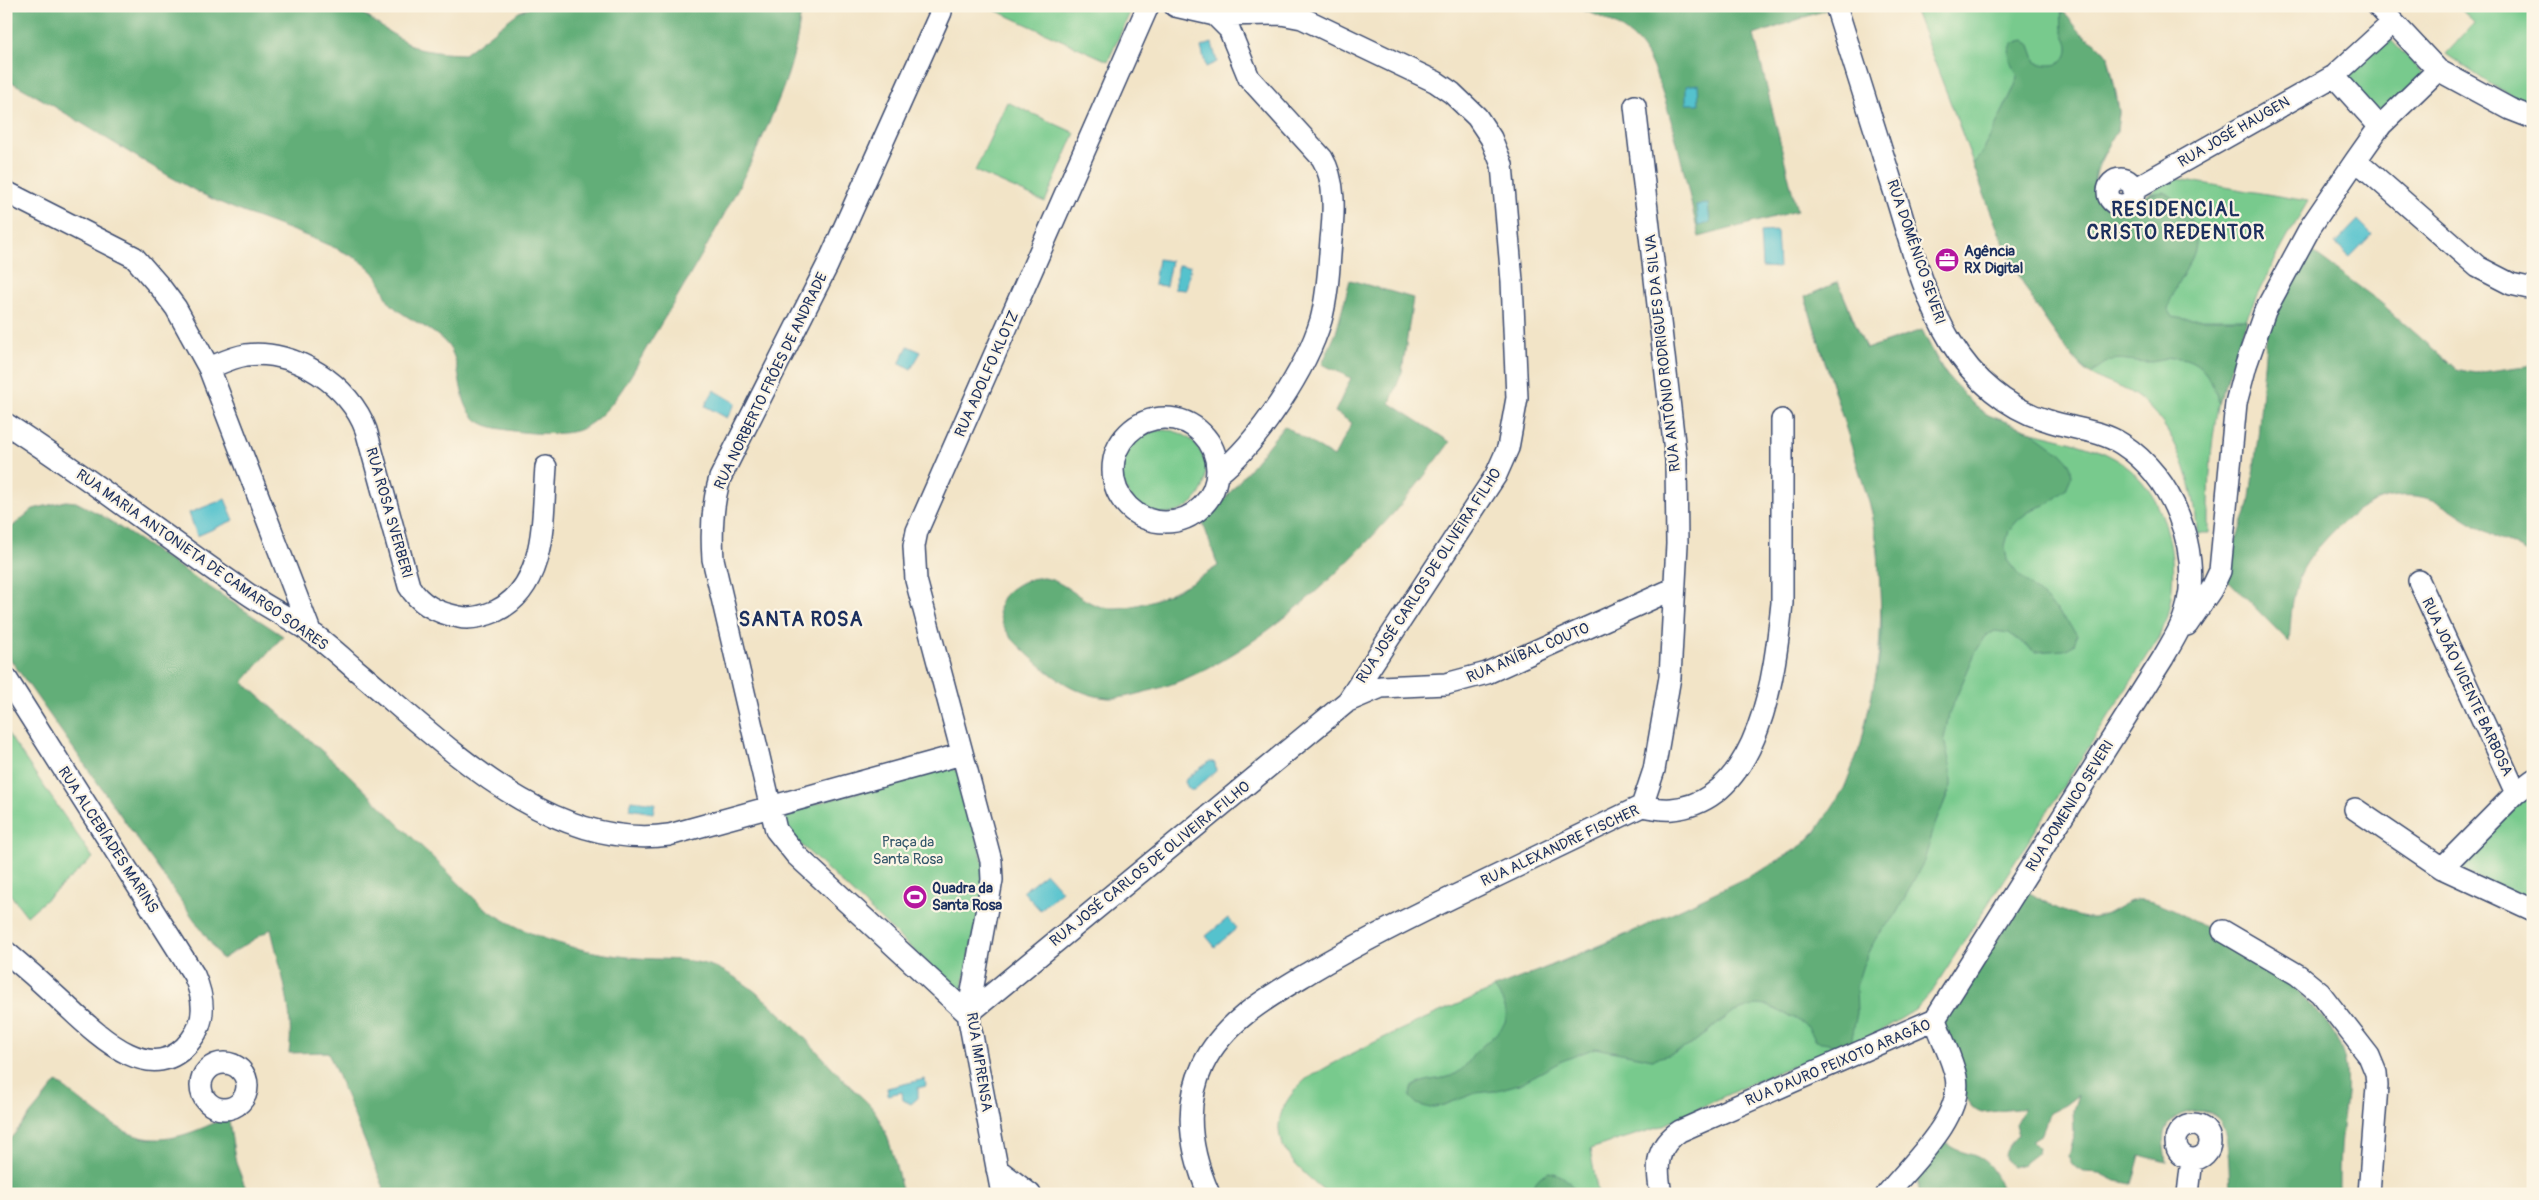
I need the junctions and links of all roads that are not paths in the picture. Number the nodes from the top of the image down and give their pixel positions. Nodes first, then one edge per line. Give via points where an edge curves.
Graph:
1 (1148, 6) edge
2 (1175, 6) edge
3 (1836, 6) edge
4 (2378, 6) edge
5 (942, 12) dead end
6 (1259, 14) junction
7 (1215, 15) junction
8 (2392, 23) junction
9 (1235, 49) junction
10 (2438, 70) junction
11 (2334, 76) junction
12 (1635, 106) dead end
13 (2533, 118) edge
14 (2380, 127) junction
15 (2356, 160) junction
16 (2134, 189) dead end
17 (6, 192) edge
18 (2533, 290) edge
19 (210, 368) junction
20 (1782, 420) dead end
21 (6, 424) edge
22 (546, 467) dead end
23 (1218, 474) junction
24 (2222, 551) junction
25 (2190, 560) junction
26 (2419, 581) dead end
27 (2191, 587) joint
28 (1673, 589) junction
29 (310, 632) junction
30 (2163, 658) junction
31 (6, 678) edge
32 (1348, 702) junction
33 (962, 754) junction
34 (2527, 787) edge
35 (1642, 806) junction
36 (769, 807) junction
37 (2355, 809) dead end
38 (2442, 868) junction
39 (2533, 910) edge
40 (2223, 930) dead end
41 (6, 952) edge
42 (968, 1014) junction
43 (1935, 1019) junction
44 (187, 1046) junction
45 (209, 1068) dead end
46 (2192, 1159) dead end
47 (997, 1169) junction
48 (1002, 1194) edge
49 (1030, 1194) edge
50 (1209, 1194) edge
51 (1661, 1194) edge
52 (1887, 1194) edge
53 (2188, 1194) edge
54 (2369, 1194) edge

1 - 33 street, RUA ADOLFO KLOTZ via 917,531 914,546 916,580
2 - 7 street, RUA JOSÉ CARLOS DE OLIVEIRA FILHO
3 - 25 street, RUA DOMÊNICO SEVERI via 1912,248 1934,309 1951,342 1977,377 2010,404 2049,421 2108,437 2130,451 2154,476 2174,505 2184,529
4 - 8 street
5 - 36 street, RUA NORBERTO FRÓES DE ANDRADE via 827,266 720,478 716,492 711,533 713,559
6 - 7 street, RUA JOSÉ CARLOS DE OLIVEIRA FILHO
6 - 9 street via 1248,18 1238,28 1234,36
6 - 32 street, RUA JOSÉ CARLOS DE OLIVEIRA FILHO via 1302,18 1436,82 1477,117 1491,138 1502,165 1517,379 1516,414 1508,448 1488,491
7 - 9 street via 1227,26
8 - 10 street
8 - 11 street, RUA JOSÉ HAUGEN
9 - 23 street via 1249,78 1326,165 1331,180 1332,234 1324,305 1312,343 1263,426 1244,451
10 - 13 street
10 - 14 street
11 - 14 street
11 - 16 street, RUA JOSÉ HAUGEN
12 - 28 street, RUA ANTÔNIO RODRIGUES DA SILVA via 1675,436 1677,544
14 - 15 street
15 - 18 street via 2478,267 2511,284
15 - 24 street via 2287,268 2265,311 2246,365 2236,403
17 - 19 street via 134,257 176,308
19 - 22 street, RUA ROSA SVERBERI via 244,355 272,356 309,368 345,395 358,410 366,430 409,586 418,600 450,615 467,618 493,612 508,603 530,576 541,538
19 - 29 street
20 - 35 street, RUA ALEXANDRE FISCHER via 1782,603 1763,710 1750,750 1728,780 1694,803 1673,809
21 - 29 street, RUA MARIA ANTONIETA DE CAMARGO SOARES via 243,591
23 - 23 street via 1215,453 1205,436 1189,423 1169,418 1149,421 1131,431 1118,447 1113,467 1115,486 1123,502 1137,514 1162,523 1189,517 1203,506 1214,491
24 - 25 street via 2211,567 2203,572 2195,570
24 - 30 street via 2220,571 2211,590
25 - 27 street, RUA DOMÊNICO SEVERI
26 - 34 street, RUA JOÃO VICENTE BARBOSA
27 - 30 street, RUA DOMENICO SEVERI via 2183,621
28 - 32 street, RUA ANÍBAL COUTO via 1487,673 1446,684 1381,688
28 - 35 street, RUA ANTÔNIO RODRIGUES DA SILVA via 1670,677 1654,770
29 - 36 street, RUA MARIA ANTONIETA DE CAMARGO SOARES via 460,758 503,788 557,817 619,836 652,837
30 - 43 street, RUA DOMENICO SEVERI
31 - 44 street, RUA ALCEBÍADES MARINS via 194,975 203,1005 197,1031
32 - 42 street, RUA JOSÉ CARLOS DE OLIVEIRA FILHO
33 - 36 street, RUA MARIA ANTONIETA DE CAMARGO SOARES
33 - 42 street, RUA IMPRENSA via 991,861 992,880
34 - 38 street
35 - 50 street, RUA ALEXANDRE FISCHER via 1387,928 1245,1014 1216,1044 1203,1065 1194,1090 1191,1130
36 - 42 street, RUA NORBERTO FRÓES DE ANDRADE via 776,830 796,855
37 - 38 street
38 - 39 street
40 - 54 street via 2306,981 2332,1007 2369,1056 2377,1086
41 - 44 street via 83,1021 129,1055 160,1061
42 - 47 street, RUA IMPRENSA
43 - 51 street, RUA DAURO PEIXOTO ARAGÃO via 1674,1135 1664,1145 1657,1160
43 - 52 street, RUA DAURO PEIXOTO ARAGÃO via 1956,1078 1955,1102 1939,1130
44 - 45 street
46 - 53 street
47 - 48 street, RUA IMPRENSA
47 - 49 street

